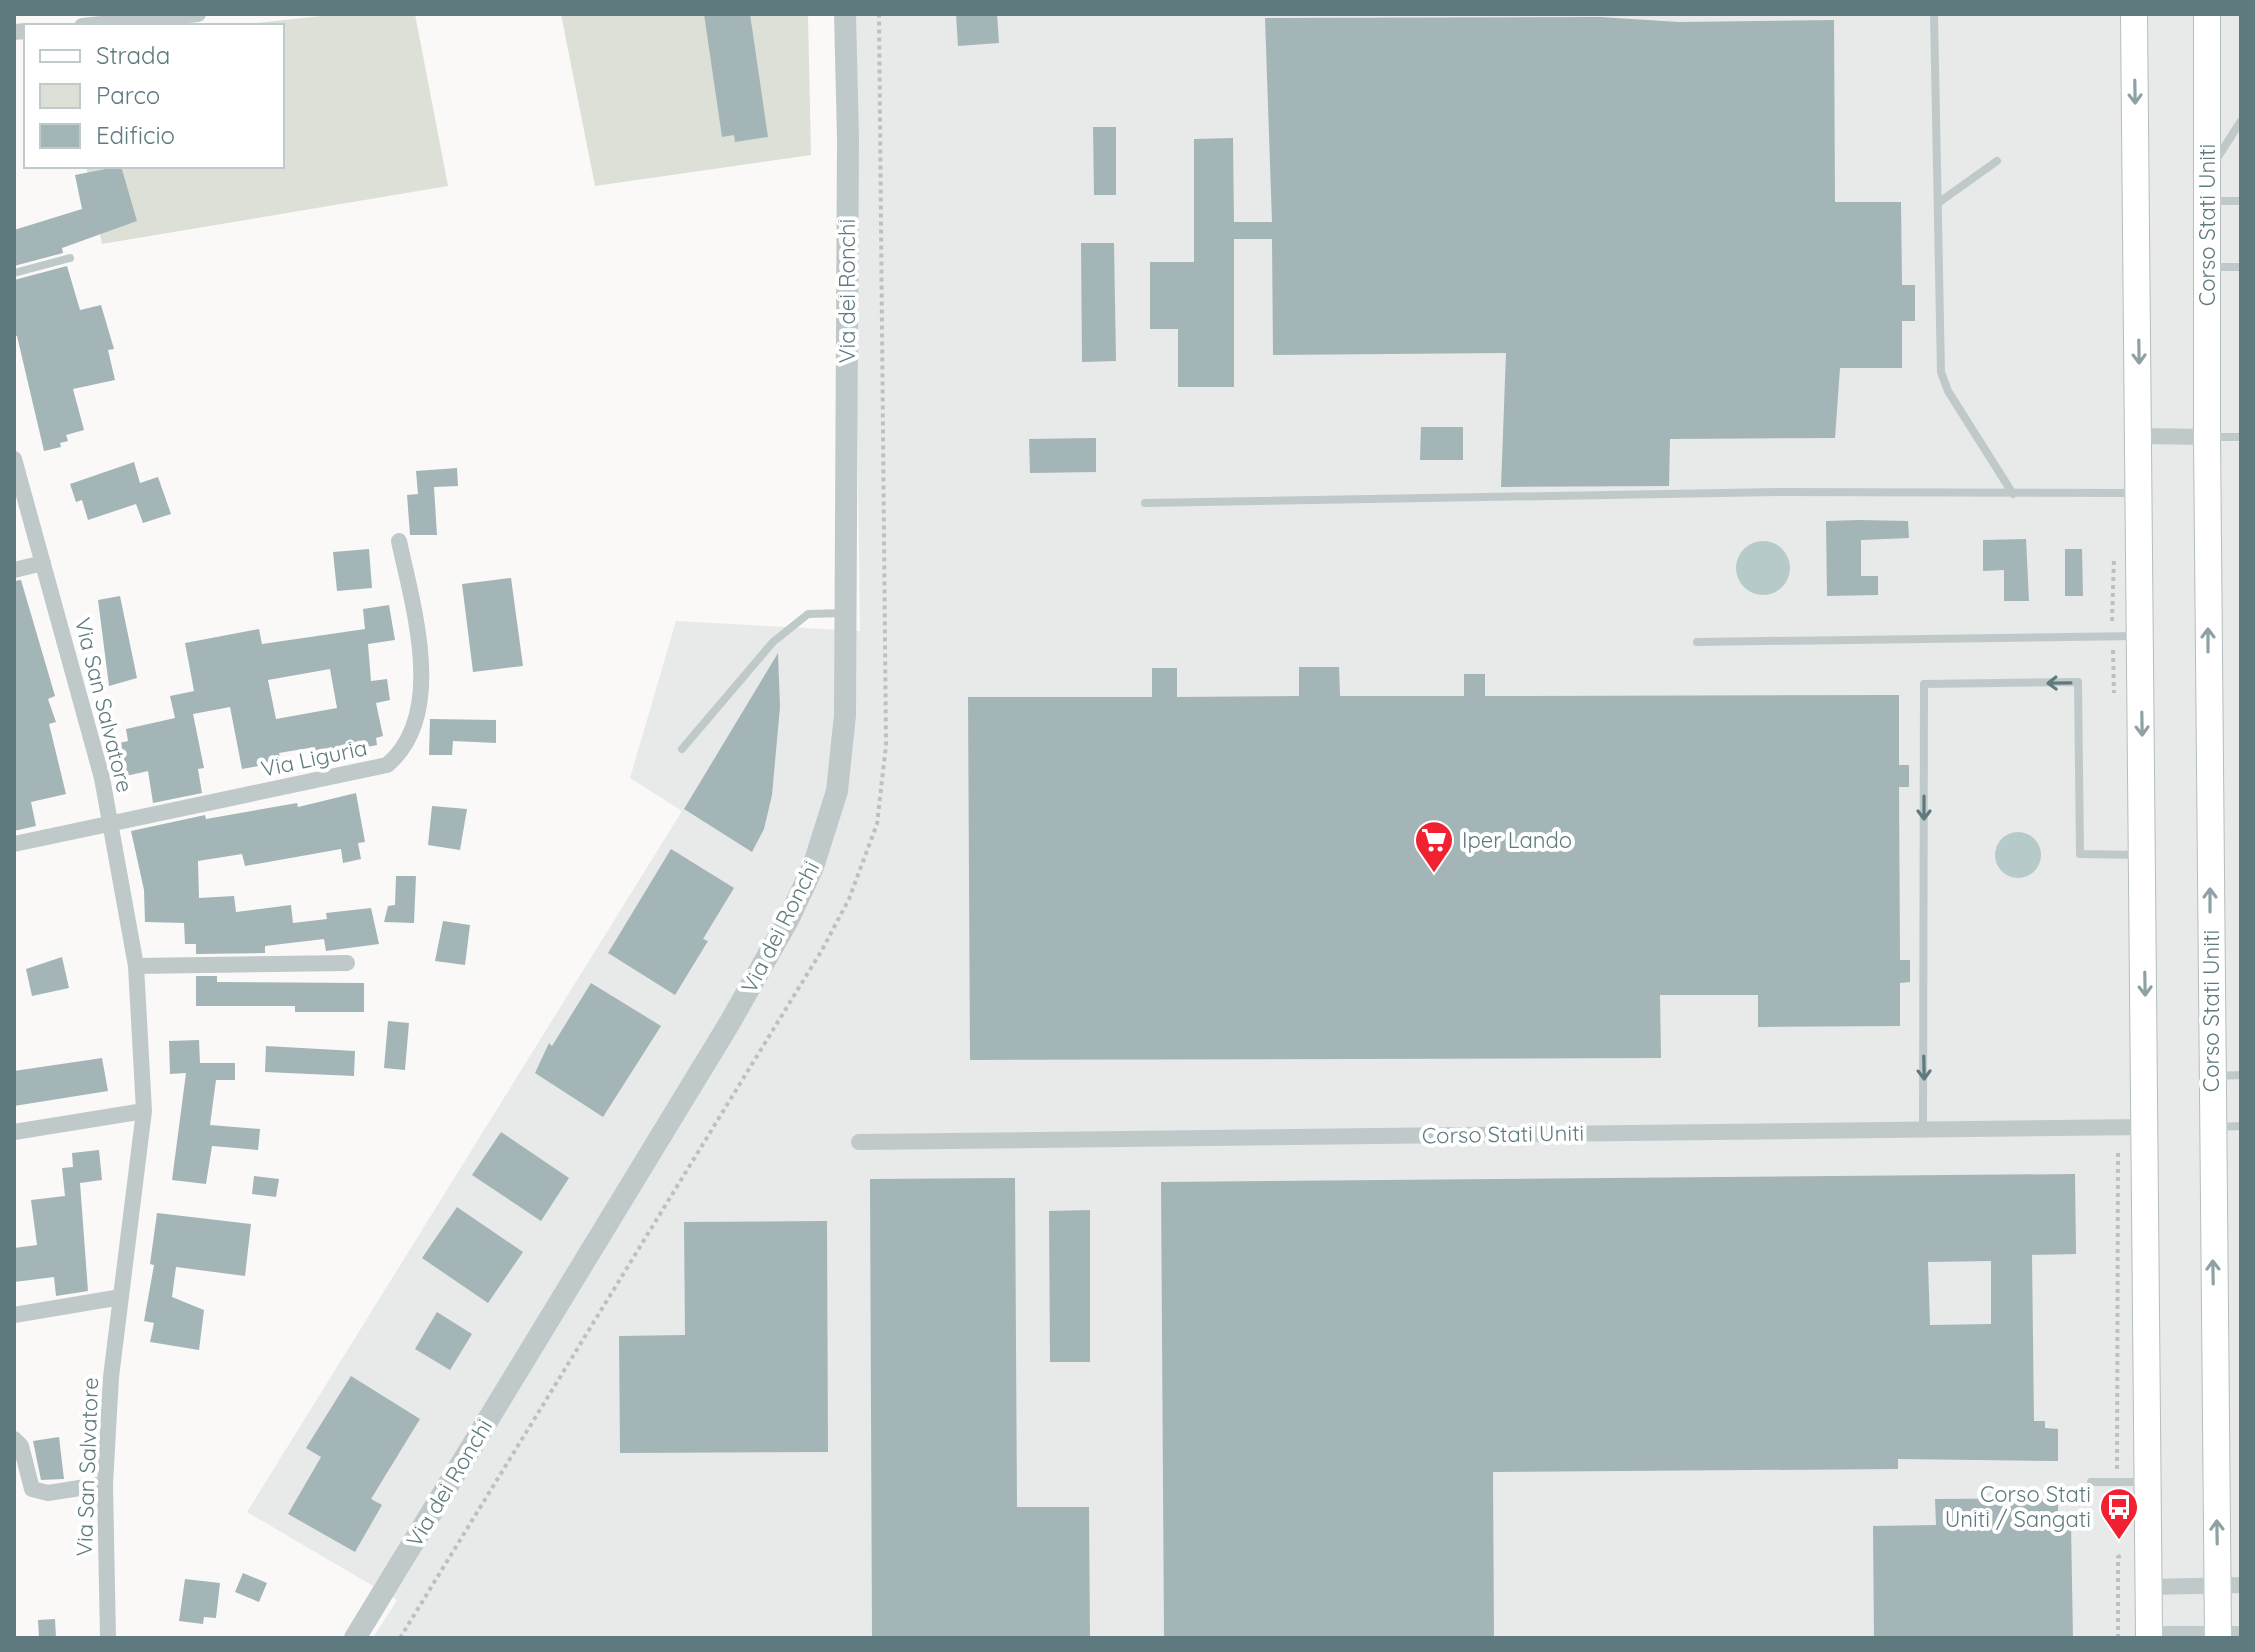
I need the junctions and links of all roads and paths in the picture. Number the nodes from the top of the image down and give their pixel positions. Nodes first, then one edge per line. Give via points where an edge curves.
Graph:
1 (198, 14) edge
2 (845, 14) edge
3 (879, 14) edge
4 (1934, 14) edge
5 (2134, 14) edge
6 (2207, 14) edge
7 (101, 24) edge
8 (2241, 121) edge
9 (1997, 161) dead end
10 (2207, 173) junction
11 (2241, 201) edge
12 (2207, 202) junction
13 (1938, 203) junction
14 (70, 258) dead end
15 (2207, 266) junction
16 (2241, 267) edge
17 (14, 273) edge
18 (2140, 436) junction
19 (2207, 437) junction
20 (2241, 437) edge
21 (14, 459) edge
22 (2141, 493) junction
23 (2013, 494) junction
24 (1145, 503) dead end
25 (399, 541) dead end
26 (43, 563) junction
27 (14, 570) edge
28 (844, 613) junction
29 (2142, 636) junction
30 (1697, 642) dead end
31 (682, 749) dead end
32 (110, 822) junction
33 (14, 844) edge
34 (2144, 856) junction
35 (347, 963) dead end
36 (136, 966) junction
37 (2241, 1075) edge
38 (2211, 1076) junction
39 (144, 1111) junction
40 (2241, 1126) edge
41 (2147, 1127) junction
42 (2211, 1127) junction
43 (1923, 1129) junction
44 (14, 1132) edge
45 (859, 1142) dead end
46 (2118, 1148) dead end
47 (121, 1297) junction
48 (14, 1315) edge
49 (14, 1439) edge
50 (2117, 1465) dead end
51 (2091, 1482) dead end
52 (2148, 1482) junction
53 (105, 1484) junction
54 (2117, 1499) dead end
55 (2229, 1585) edge
56 (2149, 1587) junction
57 (2225, 1635) edge
58 (2149, 1636) edge
59 (108, 1638) edge
60 (355, 1638) edge
61 (400, 1638) edge
62 (2118, 1638) edge

1 - 7 street
2 - 28 street, Via dei Ronchi
3 - 61 path via 886,745 877,824 849,899 822,950
4 - 13 lane
5 -> 18 main road, Corso Stati Uniti
6 - 10 main road, Corso Stati Uniti
8 - 10 lane
9 - 13 lane
10 - 12 main road, Corso Stati Uniti
11 - 12 lane
12 - 15 main road, Corso Stati Uniti
13 - 23 lane via 1941,372
14 - 17 lane
15 - 16 lane
15 - 19 main road, Corso Stati Uniti
18 - 19 street
18 - 22 main road, Corso Stati Uniti
19 - 20 lane
38 -> 19 main road, Corso Stati Uniti
21 - 26 street, Via San Salvatore
22 - 23 lane
22 - 29 main road, Corso Stati Uniti
23 - 24 lane via 1777,492
25 - 32 street, Via Liguria via 418,633 421,698 417,724 404,751 387,765 360,772
26 - 27 street
26 - 32 street, Via San Salvatore via 85,707
28 - 31 lane via 808,614 773,642
28 - 60 street, Via dei Ronchi via 845,715 837,791 813,867 788,920
29 - 30 lane
29 -> 34 main road, Corso Stati Uniti
32 - 33 street, Via Liguria
32 - 36 street, Via San Salvatore
34 -> 41 main road, Corso Stati Uniti
34 -> 43 lane via 2080,854 2078,682 1924,684
35 - 36 street
36 - 39 street, Via San Salvatore
37 - 38 lane
38 - 42 main road, Corso Stati Uniti
39 - 44 street
39 - 47 street, Via San Salvatore
40 - 42 lane
41 - 43 street, Corso Stati Uniti
41 - 52 main road, Corso Stati Uniti
55 -> 42 main road, Corso Stati Uniti
43 - 45 street, Corso Stati Uniti
46 - 50 path
47 - 48 street
47 - 53 street, Via San Salvatore
49 - 53 street via 21,1446 32,1489 48,1493
51 - 52 lane
52 - 56 main road, Corso Stati Uniti
53 - 59 street, Via San Salvatore
54 - 62 path via 2124,1555 2118,1557
55 - 56 street
55 - 57 main road, Corso Stati Uniti
56 - 58 main road, Corso Stati Uniti
57 - 58 street, Corso Stati Uniti

